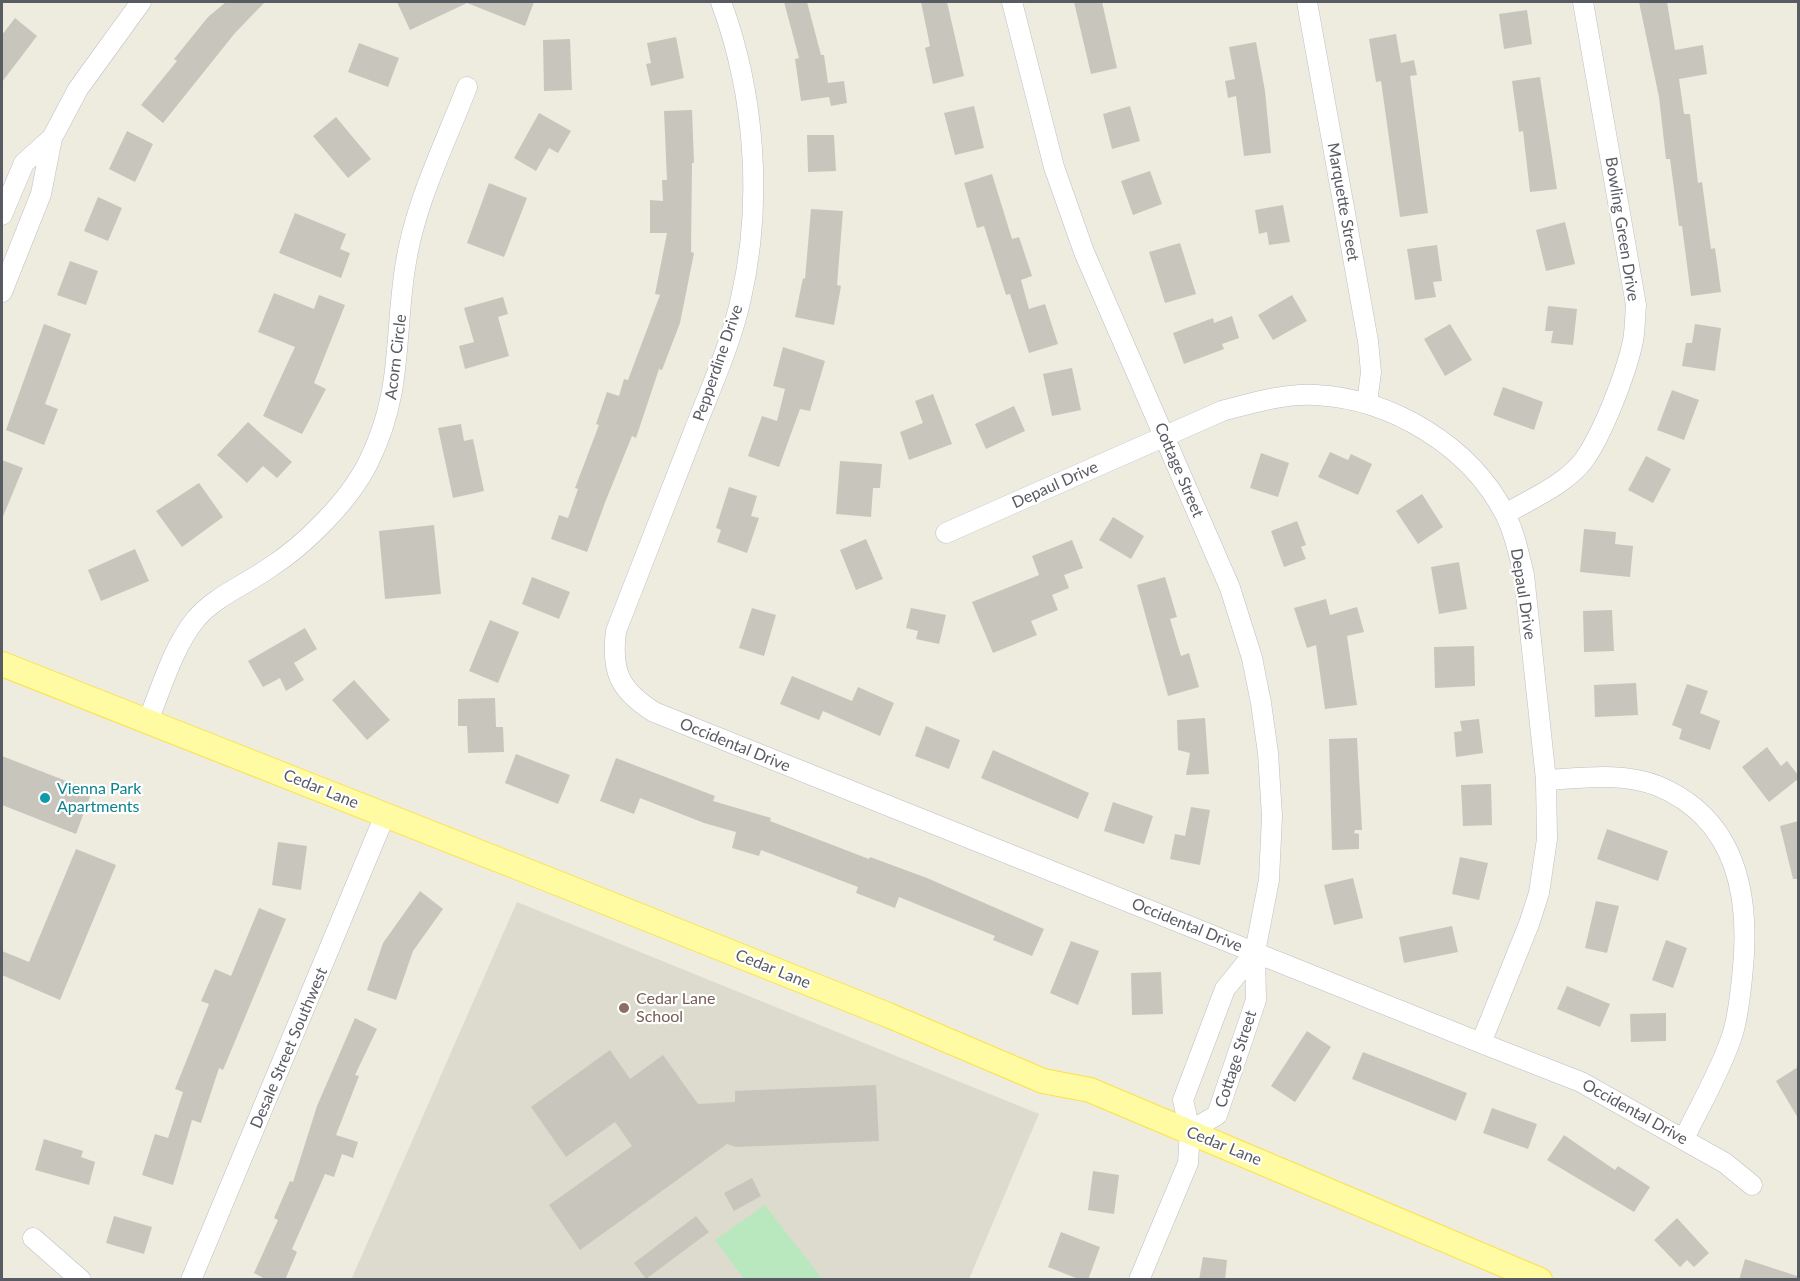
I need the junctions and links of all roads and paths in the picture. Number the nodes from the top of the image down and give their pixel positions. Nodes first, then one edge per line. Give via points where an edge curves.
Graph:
1 (141, 2) edge
2 (722, 2) edge
3 (1012, 2) edge
4 (1307, 2) edge
5 (1582, 2) edge
6 (467, 87) dead end
7 (52, 138) junction
8 (2, 215) edge
9 (2, 292) edge
10 (1367, 403) junction
11 (1164, 437) junction
12 (1505, 514) junction
13 (946, 533) dead end
14 (2, 664) edge
15 (619, 678) joint
16 (147, 723) junction
17 (1546, 780) junction
18 (385, 815) junction
19 (1255, 952) junction
20 (1481, 1043) junction
21 (1190, 1131) junction
22 (1684, 1139) junction
23 (1752, 1185) dead end
24 (33, 1238) dead end
25 (81, 1280) edge
26 (190, 1280) edge
27 (1139, 1280) edge
28 (1540, 1280) edge

1 - 7 street via 78,89
2 - 15 street, Pepperdine Drive via 743,79 752,141 748,263 730,340 616,631 614,654
3 - 11 street, Cottage Street via 1054,168 1084,252
4 - 10 street, Marquette Street via 1368,341 1371,372
5 - 12 street, Bowling Green Drive via 1634,296 1634,339 1620,383 1584,460 1553,486
6 - 16 street, Acorn Circle via 411,235 397,367 382,430 367,465 335,508 288,555 214,603 196,620 180,645
7 - 8 street via 24,163
7 - 9 street via 41,194
10 - 11 street, Depaul Drive via 1316,395 1265,399 1222,411
10 - 12 street, Depaul Drive via 1442,441 1481,478
11 - 13 street, Depaul Drive
11 - 19 street, Cottage Street via 1230,588 1252,658 1261,703 1272,816 1269,880
12 - 17 street, Depaul Drive via 1524,575
14 - 16 main road, Cedar Lane
15 - 19 street, Occidental Drive via 633,699 654,712
16 - 18 main road, Cedar Lane
17 - 20 street, Depaul Drive via 1547,839 1539,893
17 - 22 street via 1608,776 1658,786 1708,820 1732,857 1741,887 1745,925 1741,990 1733,1034
18 - 21 main road, Cedar Lane via 888,1015 1025,1074 1090,1090
18 - 26 street, Desale Street Southwest
19 - 20 street, Occidental Drive
19 - 21 street, Cottage Street via 1225,989 1183,1100
19 - 21 street, Cottage Street via 1256,1000 1217,1115
20 - 22 street, Occidental Drive via 1581,1082
21 - 27 street via 1188,1163
21 - 28 main road, Cedar Lane
22 - 23 street, Occidental Drive via 1725,1163
24 - 25 street

